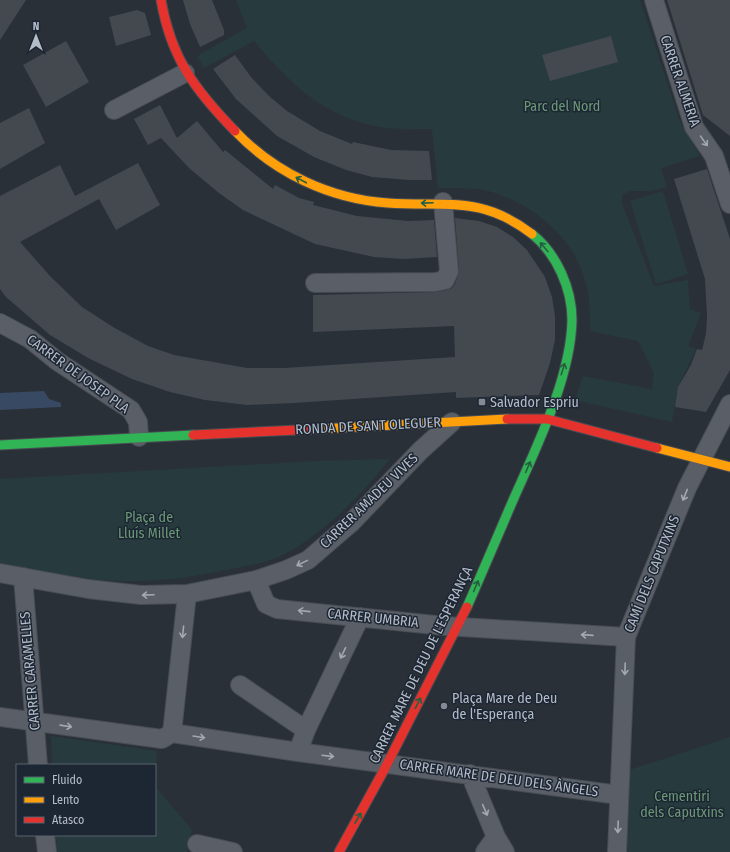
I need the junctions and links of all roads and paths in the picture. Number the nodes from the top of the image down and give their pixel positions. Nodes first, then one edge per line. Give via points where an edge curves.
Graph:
1 (161, 0) edge
2 (654, 0) edge
3 (185, 73) junction
4 (114, 110) dead end
5 (443, 202) junction
6 (730, 204) edge
7 (315, 283) dead end
8 (0, 323) edge
9 (730, 404) edge
10 (546, 419) junction
11 (452, 422) junction
12 (724, 428) edge
13 (139, 438) junction
14 (0, 445) edge
15 (702, 459) junction
16 (730, 467) edge
17 (0, 573) edge
18 (23, 578) junction
19 (256, 580) junction
20 (187, 594) junction
21 (360, 617) junction
22 (458, 627) junction
23 (626, 637) junction
24 (240, 685) dead end
25 (0, 718) edge
26 (34, 721) junction
27 (306, 730) junction
28 (172, 733) junction
29 (298, 752) junction
30 (388, 763) junction
31 (38, 764) edge
32 (470, 774) junction
33 (619, 795) junction
34 (45, 836) edge
35 (198, 843) edge
36 (501, 845) edge
37 (46, 852) edge
38 (233, 852) edge
39 (339, 852) edge
40 (485, 852) edge
41 (617, 852) edge

1 - 3 street, CARRER MARE DE DEU DE L'ESPERANÇA via 171,42
2 -> 6 street, CARRER ALMERIA via 694,127 714,156
3 - 4 street
5 -> 3 street, CARRER MARE DE DEU DE L'ESPERANÇA via 400,204 364,201 333,194 304,182 271,163 245,141 216,112
5 - 7 street via 449,271 445,280
10 -> 5 street, CARRER MARE DE DEU DE L'ESPERANÇA via 567,357 572,325 570,297 559,268 545,247 522,225 498,211
8 - 13 street, CARRER DE JOSEP PLA via 30,339 57,361 131,410 138,422
9 - 12 street, CAMÍ DELS CAPUTXINS
10 - 11 street, RONDA DE SANT OLEGUER
10 - 15 street, RONDA DE SANT OLEGUER
22 -> 10 street, CARRER MARE DE DEU DE L'ESPERANÇA via 536,448
11 - 13 street, RONDA DE SANT OLEGUER
11 -> 19 street, CARRER AMADEU VIVES via 420,451 351,523 308,560
12 - 15 street, CAMÍ DELS CAPUTXINS
13 - 14 street, RONDA DE SANT OLEGUER
15 - 16 street, RONDA DE SANT OLEGUER
15 -> 23 street, CAMÍ DELS CAPUTXINS
17 - 18 street, CARRER AMADEU VIVES
20 -> 18 street, CARRER AMADEU VIVES via 141,595 88,590
18 - 26 street, CARRER CARAMELLES
19 - 20 street, CARRER AMADEU VIVES
21 -> 19 street, CARRER UMBRIA via 277,608 266,604
20 -> 28 street
21 - 22 street, CARRER UMBRIA
21 -> 27 street
23 -> 22 street, CARRER UMBRIA
30 -> 22 street, CARRER MARE DE DEU DE L'ESPERANÇA
23 -> 33 street, CAMÍ DELS CAPUTXINS
24 - 27 street
25 - 26 street, CARRER MARE DE DEU DELS ÀNGELS
26 -> 28 street, CARRER MARE DE DEU DELS ÀNGELS via 162,739
26 - 31 street, CARRER CARAMELLES
27 - 29 street
28 -> 29 street, CARRER MARE DE DEU DELS ÀNGELS
29 -> 30 street, CARRER MARE DE DEU DELS ÀNGELS
30 - 32 street, CARRER MARE DE DEU DELS ÀNGELS
39 -> 30 street, CARRER MARE DE DEU DE L'ESPERANÇA
32 - 33 street, CARRER MARE DE DEU DELS ÀNGELS
32 -> 36 street
33 -> 41 street, CAMÍ DELS CAPUTXINS
34 - 37 street
35 - 38 street
36 - 40 street

